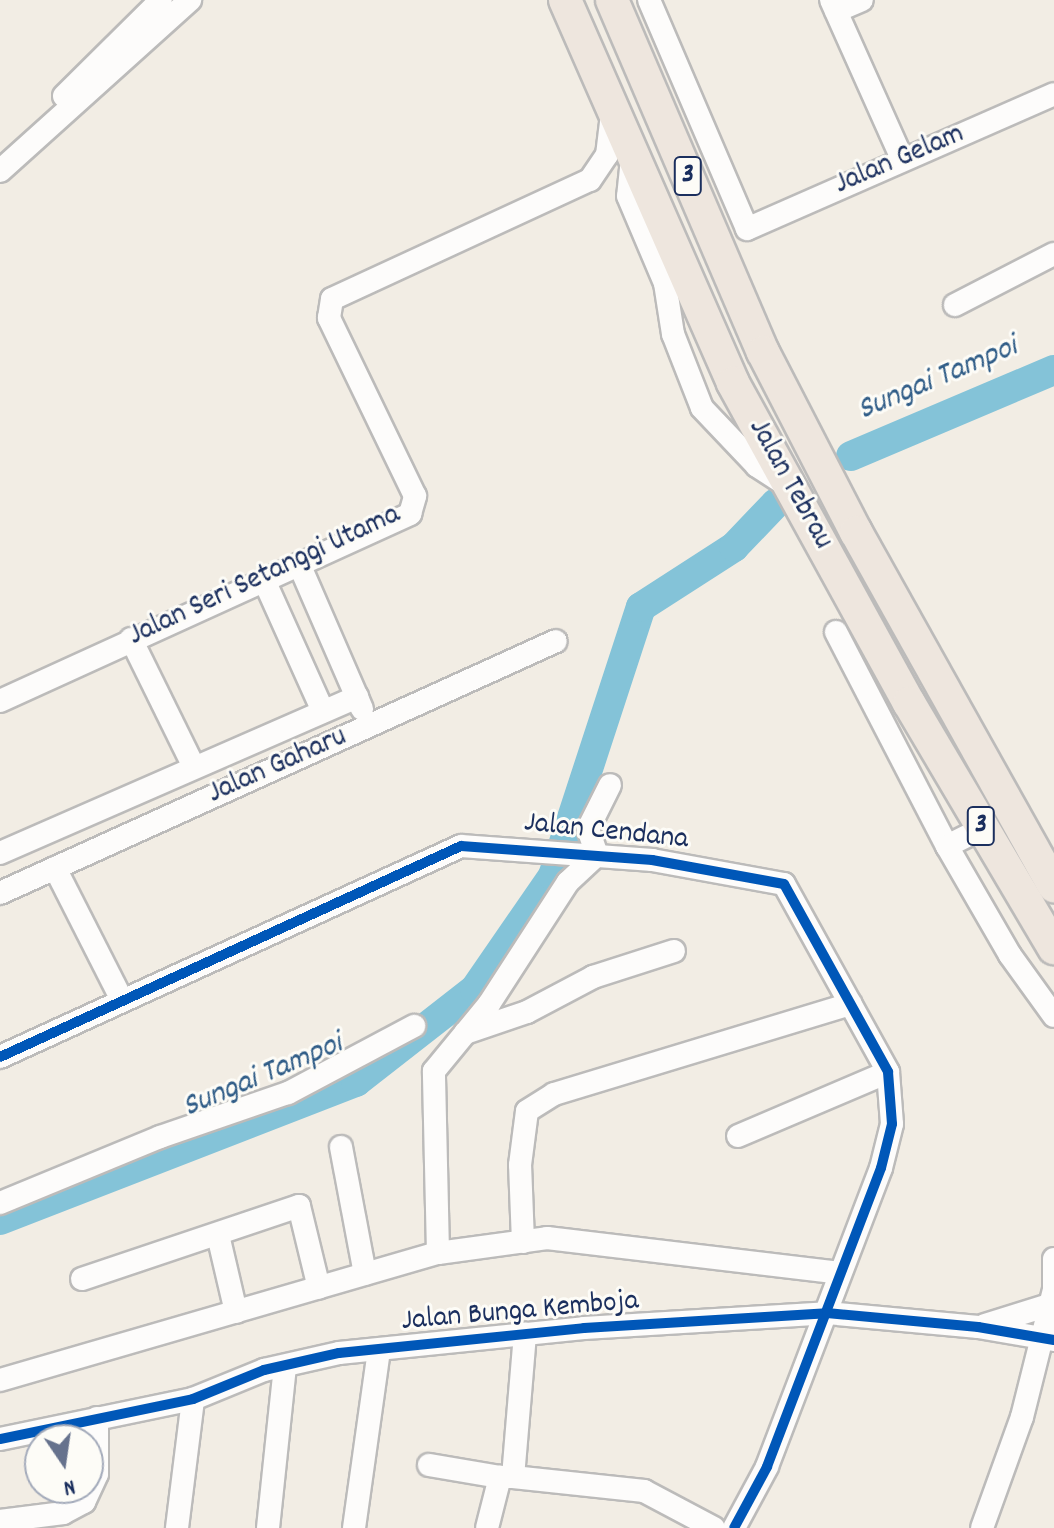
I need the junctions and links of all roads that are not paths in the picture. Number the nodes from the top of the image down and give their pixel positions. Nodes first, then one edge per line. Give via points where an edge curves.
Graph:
1 (161, 0) edge
2 (190, 0) edge
3 (565, 0) edge
4 (612, 0) edge
5 (649, 0) edge
6 (862, 0) edge
7 (833, 6) edge
8 (1054, 94) edge
9 (613, 108) junction
10 (0, 153) edge
11 (632, 157) junction
12 (902, 159) junction
13 (0, 171) edge
14 (590, 180) junction
15 (628, 196) junction
16 (1054, 254) edge
17 (955, 305) dead end
18 (790, 488) junction
19 (299, 564) junction
20 (264, 580) junction
21 (836, 632) dead end
22 (131, 639) junction
23 (556, 641) dead end
24 (357, 697) junction
25 (0, 701) edge
26 (323, 711) junction
27 (895, 711) junction
28 (369, 725) junction
29 (193, 765) junction
30 (610, 785) dead end
31 (983, 828) junction
32 (947, 846) junction
33 (0, 853) edge
34 (592, 854) junction
35 (55, 868) junction
36 (1054, 886) edge
37 (0, 893) edge
38 (1054, 948) edge
39 (674, 951) dead end
40 (1023, 975) junction
41 (1054, 983) edge
42 (122, 1000) junction
43 (851, 1004) junction
44 (1054, 1016) edge
45 (414, 1026) dead end
46 (464, 1033) junction
47 (0, 1057) edge
48 (888, 1072) junction
49 (738, 1136) dead end
50 (341, 1147) dead end
51 (0, 1203) edge
52 (218, 1235) junction
53 (523, 1242) junction
54 (438, 1253) junction
55 (1054, 1259) edge
56 (840, 1273) junction
57 (365, 1274) junction
58 (82, 1279) dead end
59 (319, 1288) junction
60 (1052, 1295) edge
61 (236, 1312) junction
62 (827, 1313) junction
63 (978, 1327) junction
64 (525, 1334) junction
65 (1047, 1339) edge
66 (379, 1350) junction
67 (285, 1366) junction
68 (0, 1380) edge
69 (193, 1399) junction
70 (97, 1418) junction
71 (0, 1439) edge
72 (429, 1465) dead end
73 (507, 1477) junction
74 (0, 1521) edge
75 (177, 1528) edge
76 (268, 1528) edge
77 (354, 1528) edge
78 (487, 1528) edge
79 (714, 1528) edge
80 (734, 1528) edge
81 (982, 1528) edge

1 - 10 street
2 - 13 street
3 - 9 highway, Jalan Tebrau / 3
4 - 36 highway, Jalan Tebrau / 3 via 763,352 856,532
5 - 12 street, Jalan Gelam via 747,229
6 - 7 street
7 - 12 street
8 - 12 street, Jalan Gelam
9 - 11 highway, Jalan Tebrau / 3
9 - 14 street via 607,155
11 - 15 street
11 - 18 highway, Jalan Tebrau / 3 via 733,383
14 - 15 street
14 - 19 street, Jalan Seri Setanggi Utama via 332,299 329,318 415,504 410,514
15 - 18 street via 665,283 673,334 702,408 757,466
16 - 17 street
18 - 27 highway, Jalan Tebrau / 3
19 - 20 street, Jalan Seri Setanggi Utama
19 - 24 street
20 - 22 street, Jalan Seri Setanggi Utama
20 - 26 street
21 - 27 street
22 - 25 street, Jalan Seri Setanggi Utama
22 - 29 street
23 - 28 street, Jalan Gaharu
24 - 26 street
24 - 28 street
26 - 29 street
27 - 31 highway, Jalan Tebrau / 3
27 - 32 street
28 - 35 street, Jalan Gaharu
29 - 33 street
30 - 34 street via 588,829
31 - 32 street
31 - 38 highway, Jalan Tebrau / 3
32 - 40 street
34 - 42 street, Jalan Cendana via 461,846
34 - 43 street, Jalan Cendana via 784,884
34 - 46 street
35 - 37 street, Jalan Gaharu
35 - 42 street
39 - 46 street via 593,977 527,1012
40 - 41 street
40 - 44 street
42 - 47 street, Jalan Cendana
43 - 48 street, Jalan Cendana
43 - 53 street via 554,1094 527,1111 520,1165
45 - 51 street via 288,1093 160,1137
46 - 54 street via 434,1071
48 - 49 street
48 - 56 street, Jalan Cendana via 888,1139
50 - 57 street
52 - 58 street
52 - 59 street via 299,1206
52 - 61 street
53 - 54 street, Jalan Bunga Kemboja
53 - 56 street, Jalan Bunga Kemboja via 547,1238
54 - 57 street, Jalan Bunga Kemboja
55 - 60 street
56 - 62 street, Jalan Cendana
57 - 59 street, Jalan Bunga Kemboja
59 - 61 street, Jalan Bunga Kemboja
60 - 63 street
60 - 65 street
61 - 68 street, Jalan Bunga Kemboja
62 - 63 street, Jalan Bunga Kemboja
62 - 64 street, Jalan Bunga Kemboja
62 - 80 street, Jalan Cendana via 767,1467
63 - 65 street, Jalan Bunga Kemboja
64 - 66 street, Jalan Bunga Kemboja
64 - 73 street
65 - 81 street
66 - 67 street, Jalan Bunga Kemboja
66 - 77 street
67 - 69 street, Jalan Bunga Kemboja
67 - 76 street
69 - 70 street, Jalan Bunga Kemboja
69 - 75 street
70 - 71 street, Jalan Bunga Kemboja
70 - 74 street via 97,1474 84,1502 63,1513
72 - 73 street
73 - 78 street
73 - 79 street via 644,1491

